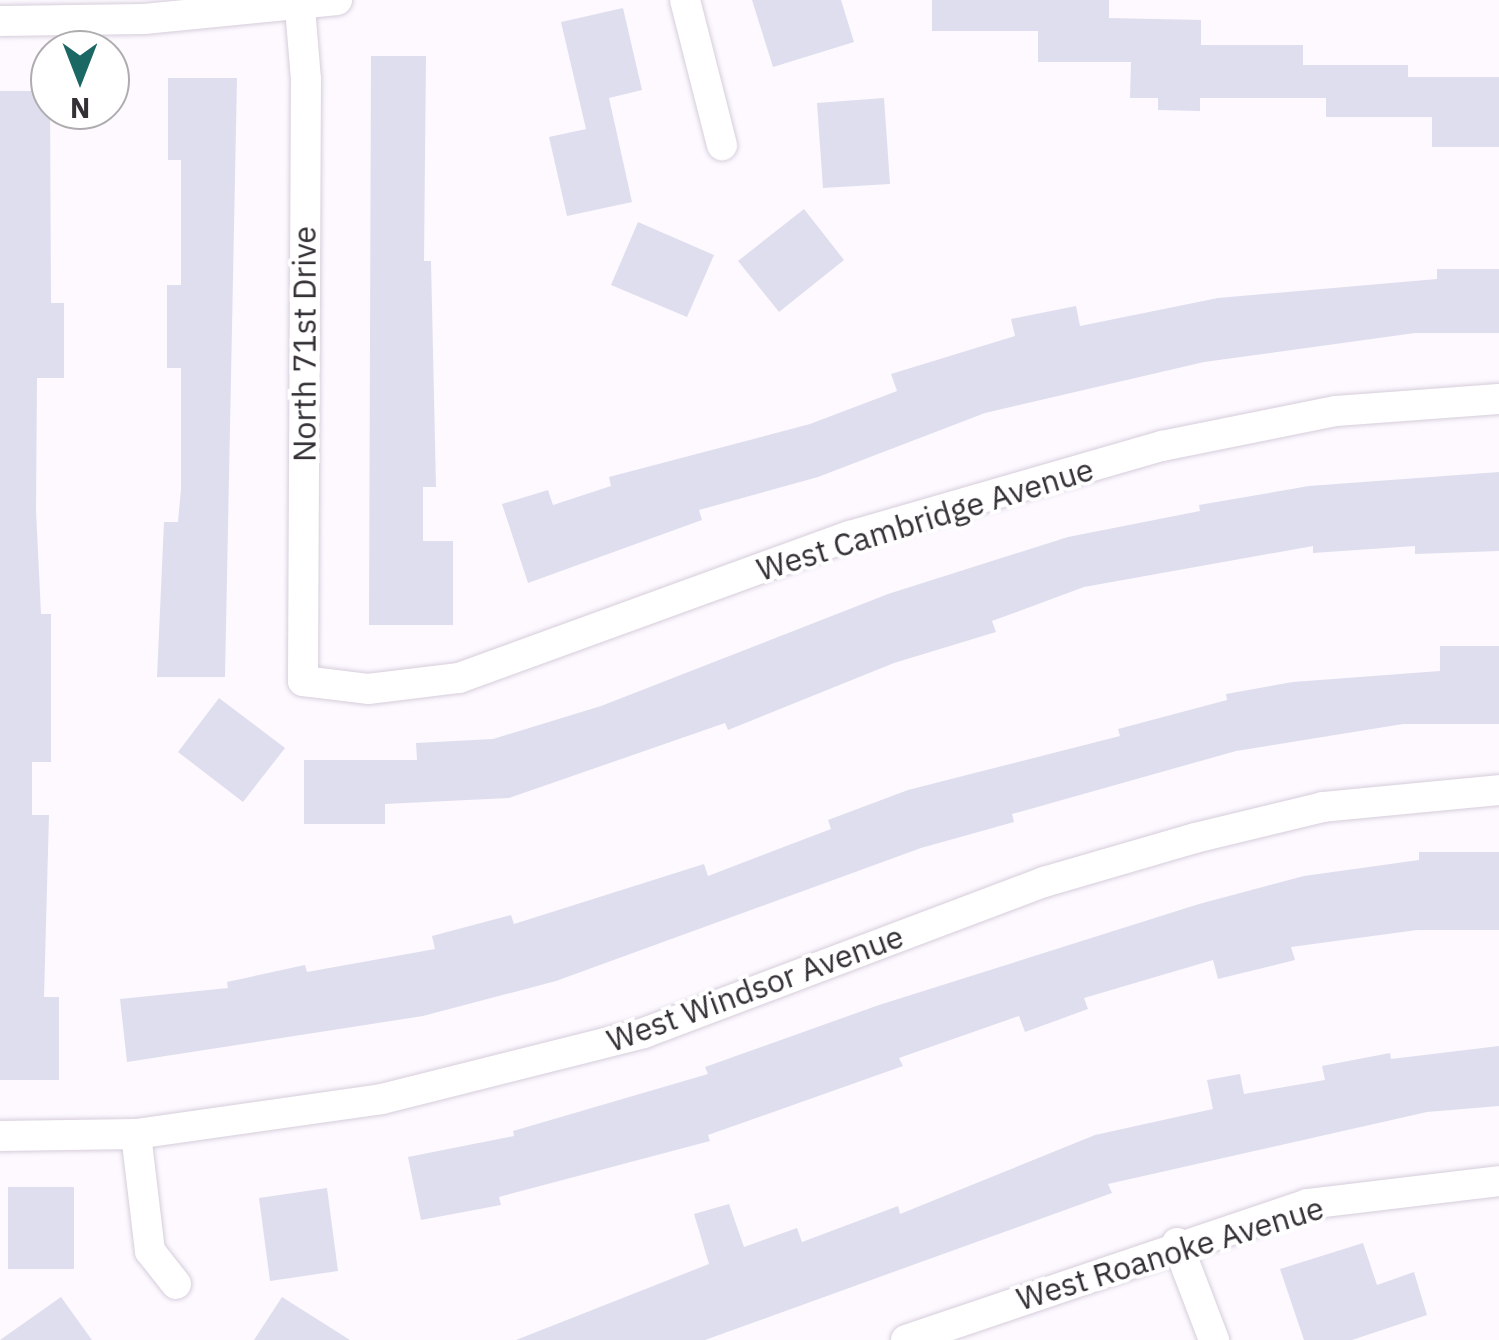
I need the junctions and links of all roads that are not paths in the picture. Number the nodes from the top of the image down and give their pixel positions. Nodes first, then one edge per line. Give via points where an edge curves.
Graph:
1 (337, 0) edge
2 (685, 0) edge
3 (300, 8) junction
4 (0, 21) edge
5 (722, 144) dead end
6 (1499, 398) edge
7 (303, 681) joint
8 (1499, 790) edge
9 (136, 1134) junction
10 (0, 1136) edge
11 (1499, 1180) edge
12 (1177, 1243) junction
13 (176, 1284) dead end
14 (906, 1340) edge
15 (1214, 1340) edge

1 - 3 street
2 - 5 street
3 - 4 street
3 - 7 street, North 71st Drive via 306,79
6 - 7 street, West Cambridge Avenue via 1336,412 1162,446 850,536 460,678 368,689
8 - 9 street, West Windsor Avenue via 1323,807 1196,838 1044,882 644,1033 382,1099
9 - 10 street, West Windsor Avenue
9 - 13 street via 150,1251
11 - 12 street, West Roanoke Avenue via 1307,1204
12 - 14 street, West Roanoke Avenue
12 - 15 street

